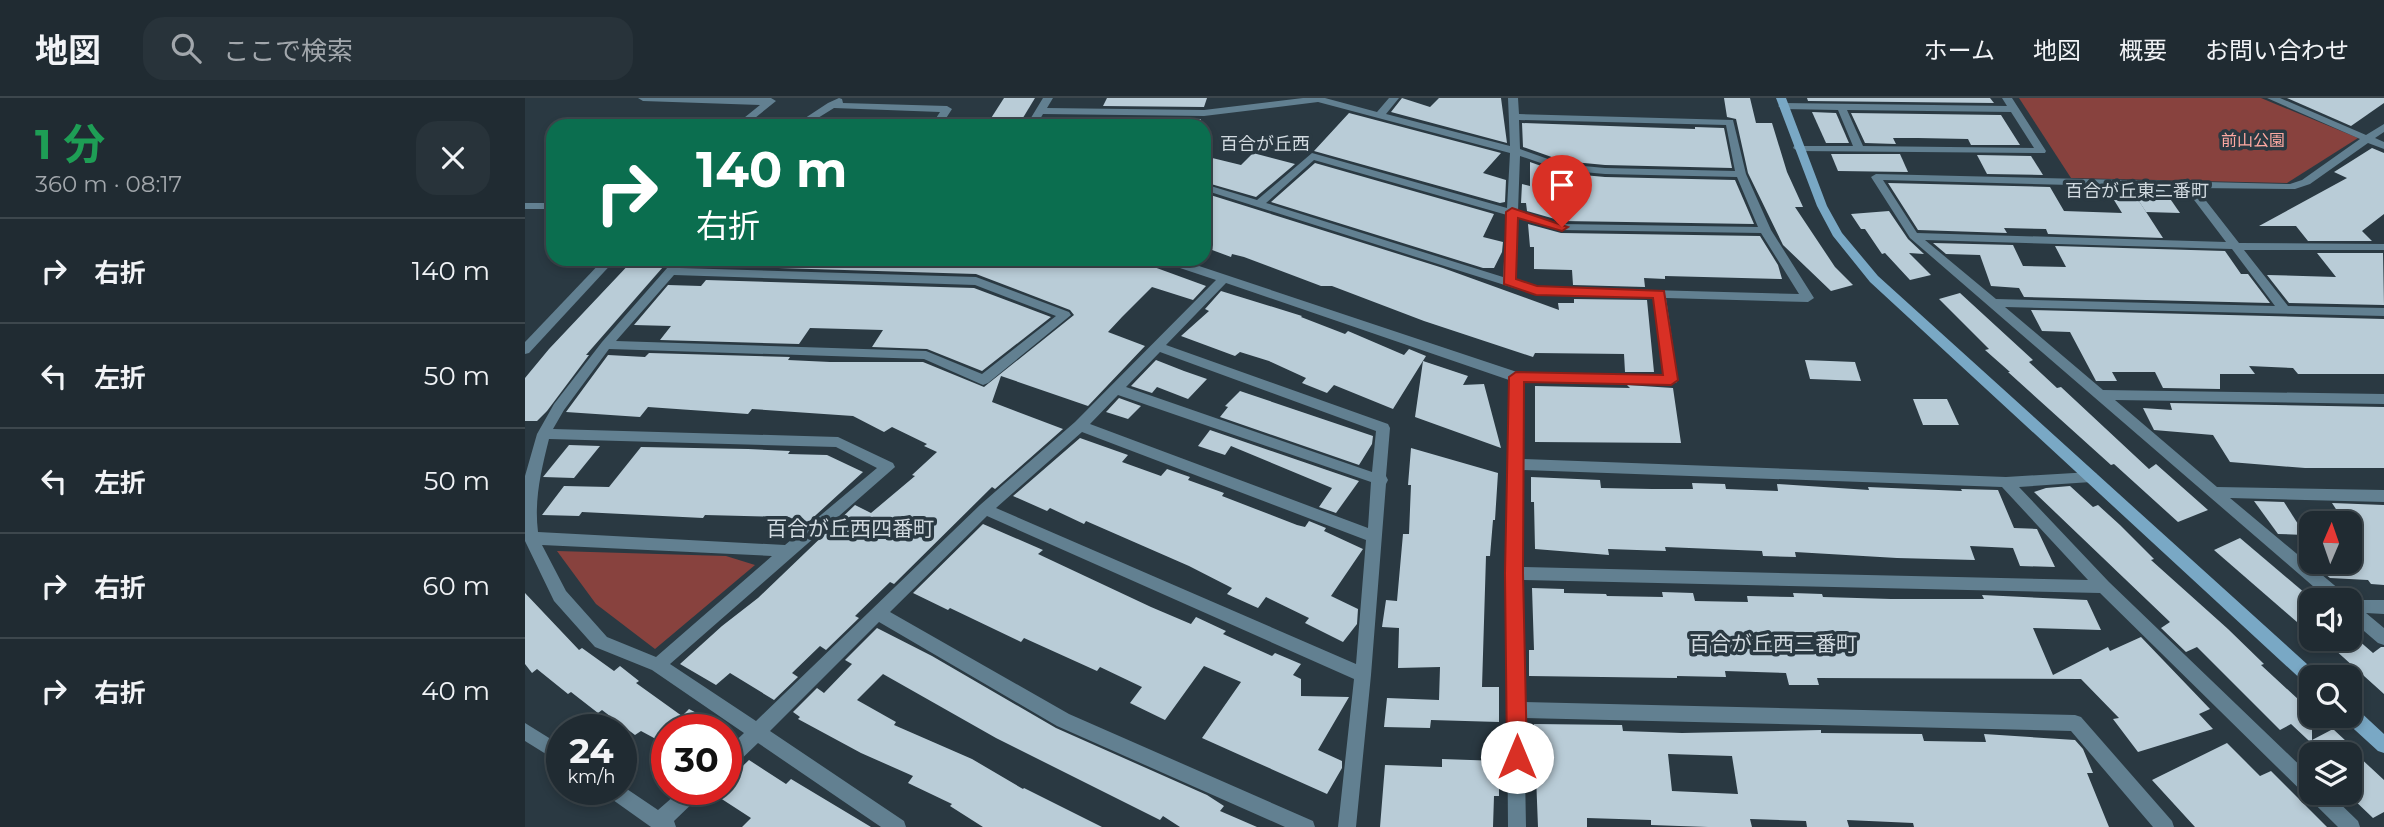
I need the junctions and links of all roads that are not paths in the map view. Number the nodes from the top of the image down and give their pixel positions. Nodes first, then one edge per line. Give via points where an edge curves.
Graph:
1 (643, 98) edge
2 (845, 98) edge
3 (1048, 98) edge
4 (1318, 98) edge
5 (1394, 98) edge
6 (1513, 98) edge
7 (2007, 98) edge
8 (2273, 98) edge
9 (773, 100) edge
10 (1782, 102) edge
11 (831, 105) junction
12 (1841, 106) junction
13 (2013, 109) junction
14 (1041, 111) junction
15 (1381, 113) junction
16 (1514, 117) junction
17 (748, 119) edge
18 (809, 119) edge
19 (941, 119) edge
20 (1036, 119) edge
21 (2384, 128) edge
22 (2368, 139) junction
23 (2384, 146) edge
24 (1798, 148) junction
25 (1859, 148) junction
26 (1515, 151) junction
27 (1741, 174) junction
28 (2188, 185) junction
29 (1211, 189) edge
30 (1259, 204) junction
31 (546, 206) edge
32 (526, 207) edge
33 (1512, 212) junction
34 (1765, 230) junction
35 (1914, 236) junction
36 (2235, 246) junction
37 (2384, 247) edge
38 (603, 266) edge
39 (675, 266) edge
40 (1186, 266) edge
41 (671, 271) junction
42 (1224, 279) junction
43 (1509, 281) junction
44 (1659, 294) junction
45 (1990, 303) junction
46 (2285, 310) junction
47 (2384, 312) edge
48 (606, 345) junction
49 (1158, 347) junction
50 (525, 350) edge
51 (1516, 377) junction
52 (1116, 389) junction
53 (2098, 394) junction
54 (2384, 399) edge
55 (1080, 426) junction
56 (544, 434) junction
57 (1516, 464) junction
58 (2091, 477) junction
59 (1381, 480) junction
60 (2006, 482) junction
61 (2214, 492) junction
62 (2384, 496) edge
63 (985, 509) junction
64 (1373, 536) junction
65 (531, 538) junction
66 (787, 551) junction
67 (1514, 573) junction
68 (2104, 587) junction
69 (2326, 588) edge
70 (2384, 607) edge
71 (2362, 608) edge
72 (877, 614) junction
73 (2362, 619) edge
74 (2384, 638) edge
75 (658, 665) junction
76 (2299, 667) edge
77 (1363, 675) junction
78 (1517, 710) junction
79 (2362, 725) edge
80 (525, 732) edge
81 (757, 734) junction
82 (2384, 745) edge
83 (546, 746) edge
84 (742, 748) edge
85 (2299, 776) edge
86 (636, 805) edge
87 (681, 805) edge
88 (2328, 805) edge
89 (664, 824) edge
90 (897, 827) edge
91 (1305, 827) edge
92 (1347, 827) edge
93 (1517, 827) edge
94 (2165, 827) edge
95 (2351, 827) edge

1 - 9 street
2 - 11 street
3 - 14 street
4 - 14 street via 1205,113
4 - 15 street
5 - 15 street
6 - 16 street
7 - 13 street
8 - 22 street
9 - 17 street
10 - 12 street
10 - 24 street
11 - 18 street
11 - 19 street via 947,109
12 - 13 street
12 - 25 street
13 - 25 street via 2041,151
14 - 20 street
15 - 26 street
16 - 26 street
16 - 27 street via 1730,122
21 - 22 street
22 - 23 street
22 - 28 street via 2306,182 2291,187
24 - 25 street
24 - 58 street via 1837,234 1874,279
26 - 27 street via 1561,167
26 - 33 street
27 - 34 street
28 - 35 street via 1876,177
28 - 36 street
29 - 30 street
30 - 33 street via 1312,156
30 - 43 street
31 - 32 street
33 - 34 street via 1562,227
33 - 43 street
34 - 44 street via 1808,298
35 - 36 street
35 - 45 street
36 - 37 street
36 - 46 street
38 - 50 street
39 - 41 street
40 - 42 street
41 - 48 street
41 - 48 street via 976,281 1065,315 983,380 926,355
42 - 49 street
42 - 51 street
43 - 44 street via 1536,290
44 - 51 street via 1671,380
45 - 46 street
45 - 53 street
46 - 47 street
48 - 56 street
49 - 52 street
49 - 59 street via 1383,429
51 - 57 street
52 - 55 street
52 - 59 street
53 - 54 street
53 - 61 street
55 - 63 street
55 - 64 street
56 - 65 street via 532,476
56 - 66 street via 838,442 888,467
57 - 60 street
57 - 67 street
58 - 60 street
58 - 76 street
59 - 64 street
60 - 68 street
61 - 62 street
61 - 69 street
63 - 72 street
63 - 77 street
64 - 77 street
65 - 66 street
65 - 75 street via 560,596 601,642
66 - 75 street
67 - 68 street
67 - 78 street
68 - 85 street
70 - 71 street
72 - 81 street
72 - 91 street via 1063,720
73 - 74 street
75 - 81 street
77 - 92 street
78 - 93 street
78 - 94 street via 2075,723
79 - 82 street
80 - 83 street
81 - 84 street
81 - 90 street
86 - 89 street
87 - 89 street
88 - 95 street

